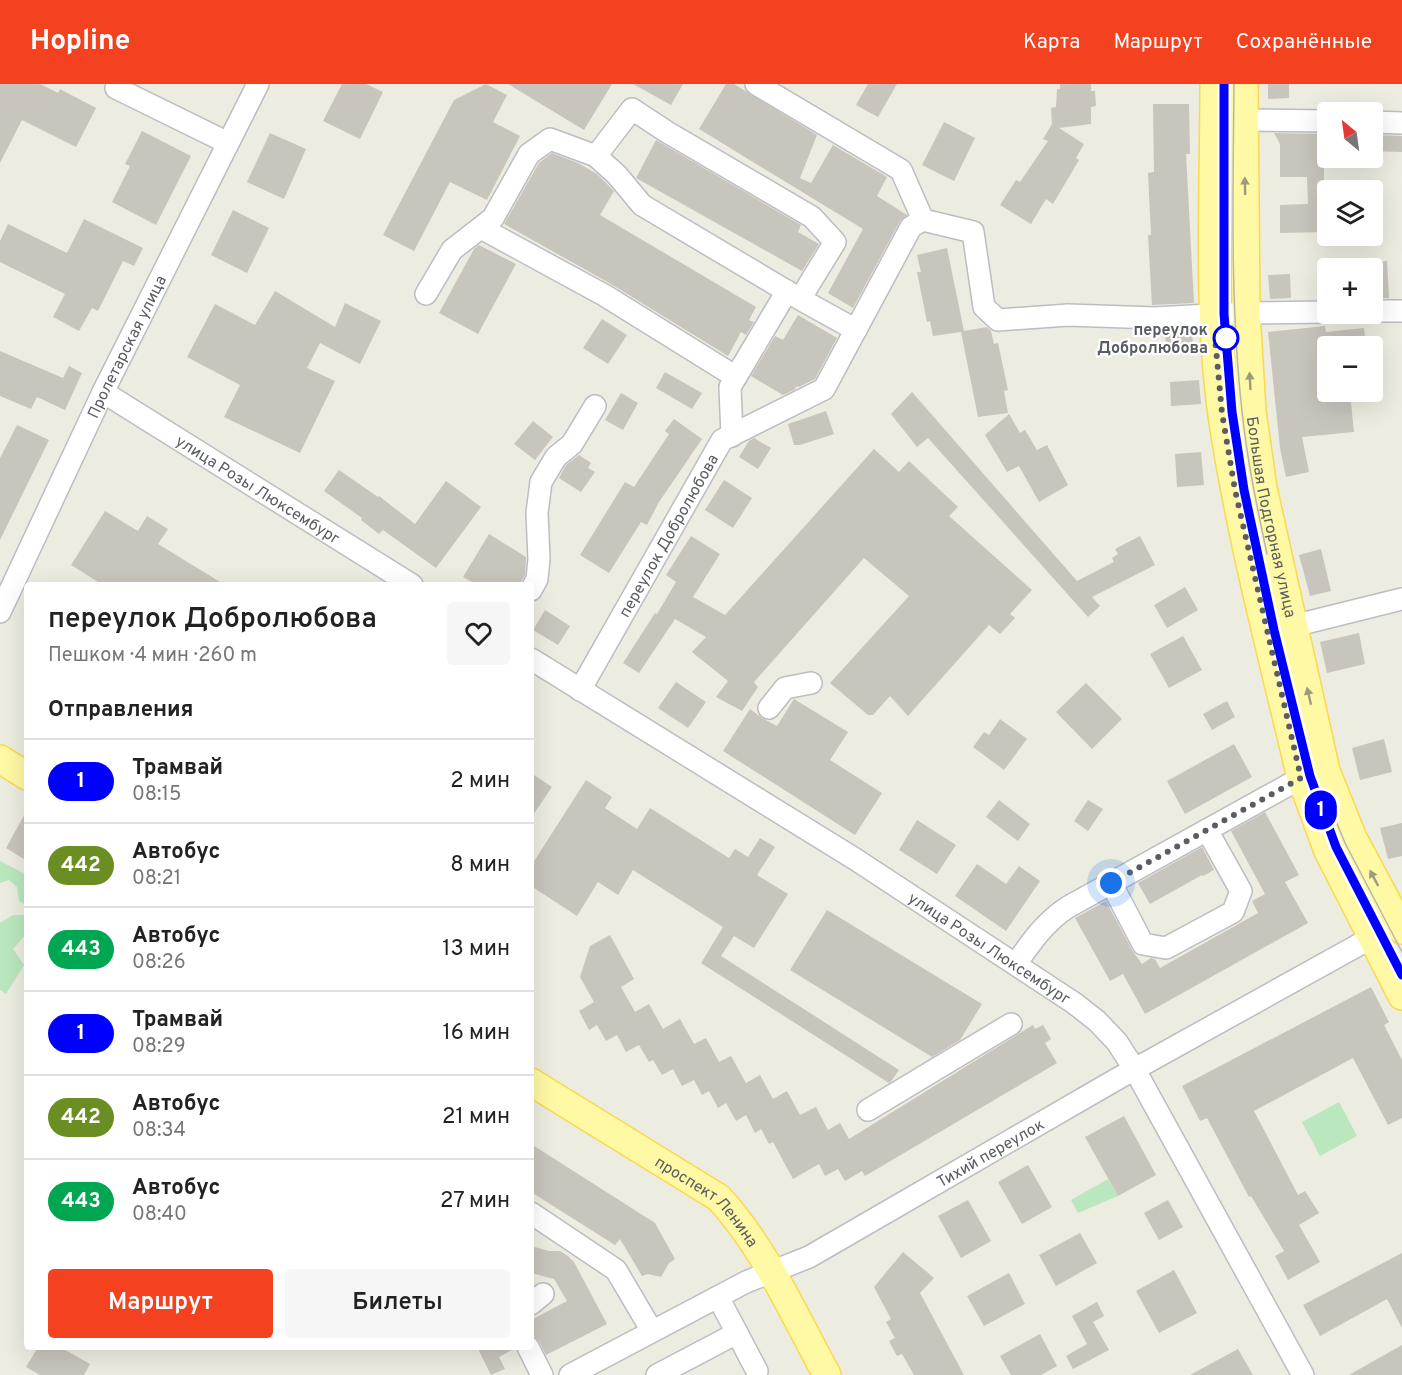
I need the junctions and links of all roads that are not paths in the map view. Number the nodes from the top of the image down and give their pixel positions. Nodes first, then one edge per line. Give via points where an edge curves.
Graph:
1 (258, 84) edge
2 (756, 84) edge
3 (1214, 84) edge
4 (1244, 84) edge
5 (116, 88) dead end
6 (1244, 120) junction
7 (1317, 121) edge
8 (1383, 122) edge
9 (1402, 123) edge
10 (228, 143) junction
11 (596, 156) junction
12 (923, 220) junction
13 (481, 228) junction
14 (426, 294) dead end
15 (793, 295) junction
16 (1383, 311) edge
17 (1402, 311) edge
18 (1317, 312) edge
19 (1246, 313) junction
20 (1213, 315) junction
21 (856, 330) junction
22 (736, 378) junction
23 (103, 392) junction
24 (595, 406) dead end
25 (732, 436) junction
26 (407, 582) edge
27 (534, 584) edge
28 (1402, 599) edge
29 (0, 612) edge
30 (1293, 626) junction
31 (534, 661) edge
32 (811, 682) dead end
33 (580, 690) junction
34 (769, 708) dead end
35 (0, 759) edge
36 (24, 774) edge
37 (1301, 778) junction
38 (1207, 830) junction
39 (1111, 883) junction
40 (1401, 923) edge
41 (1371, 938) junction
42 (1016, 964) junction
43 (1402, 996) edge
44 (1011, 1024) dead end
45 (1135, 1070) junction
46 (534, 1084) edge
47 (868, 1110) dead end
48 (534, 1216) edge
49 (770, 1272) junction
50 (718, 1297) junction
51 (652, 1331) junction
52 (737, 1333) junction
53 (530, 1350) edge
54 (757, 1371) dead end
55 (542, 1375) edge
56 (570, 1375) edge
57 (657, 1375) edge
58 (826, 1375) edge
59 (1303, 1375) edge

1 - 10 street, Пролетарская улица
2 - 12 street via 901,170
3 - 20 main road, Большая Подгорная улица
4 - 6 main road, Большая Подгорная улица
5 - 10 street
6 - 7 street
19 -> 6 main road, Большая Подгорная улица
8 - 9 street
10 - 23 street, Пролетарская улица
11 - 13 street via 550,139 529,154 493,218
11 - 15 street via 642,205
11 - 15 street via 632,109 812,217 835,242
12 - 20 street via 973,232 984,307 998,320 1068,315
12 - 21 street, переулок Добролюбова via 911,227
13 - 14 street via 452,250
13 - 22 street via 604,295
15 - 21 street
15 - 22 street
16 - 17 street
18 - 19 street
19 - 20 street
30 -> 19 main road, Большая Подгорная улица via 1263,488 1252,411
20 - 37 main road, Большая Подгорная улица via 1222,413 1235,490
21 - 25 street, переулок Добролюбова via 825,389
22 - 25 street via 730,387
23 - 26 street, улица Розы Люксембург
23 - 29 street, Пролетарская улица
24 - 27 street via 542,482 537,513 539,560
25 - 33 street, переулок Добролюбова via 722,440
28 - 30 street
40 -> 30 main road, Большая Подгорная улица via 1353,838 1326,771
31 - 33 street, улица Розы Люксембург
32 - 34 street via 785,688
33 - 42 street, улица Розы Люксембург via 855,859
35 - 36 main road
37 - 38 street
37 - 41 main road, Большая Подгорная улица via 1328,851
38 - 39 street
38 - 39 street via 1241,891 1233,912 1224,917 1166,948 1143,944
39 - 42 street via 1055,916
40 - 41 street, Тихий переулок
41 - 43 main road, Большая Подгорная улица
41 - 45 street, Тихий переулок
42 - 45 street, улица Розы Люксембург via 1097,1021
44 - 47 street
45 - 49 street, Тихий переулок via 809,1257
45 - 59 street, улица Розы Люксембург
46 - 49 main road, проспект Ленина via 719,1198 740,1220
48 - 51 street via 616,1270
49 - 50 street, Тихий переулок
49 - 58 main road, проспект Ленина
50 - 51 street, Тихий переулок
50 - 52 street
51 - 56 street, Тихий переулок
52 - 54 street
52 - 57 street
53 - 55 street

